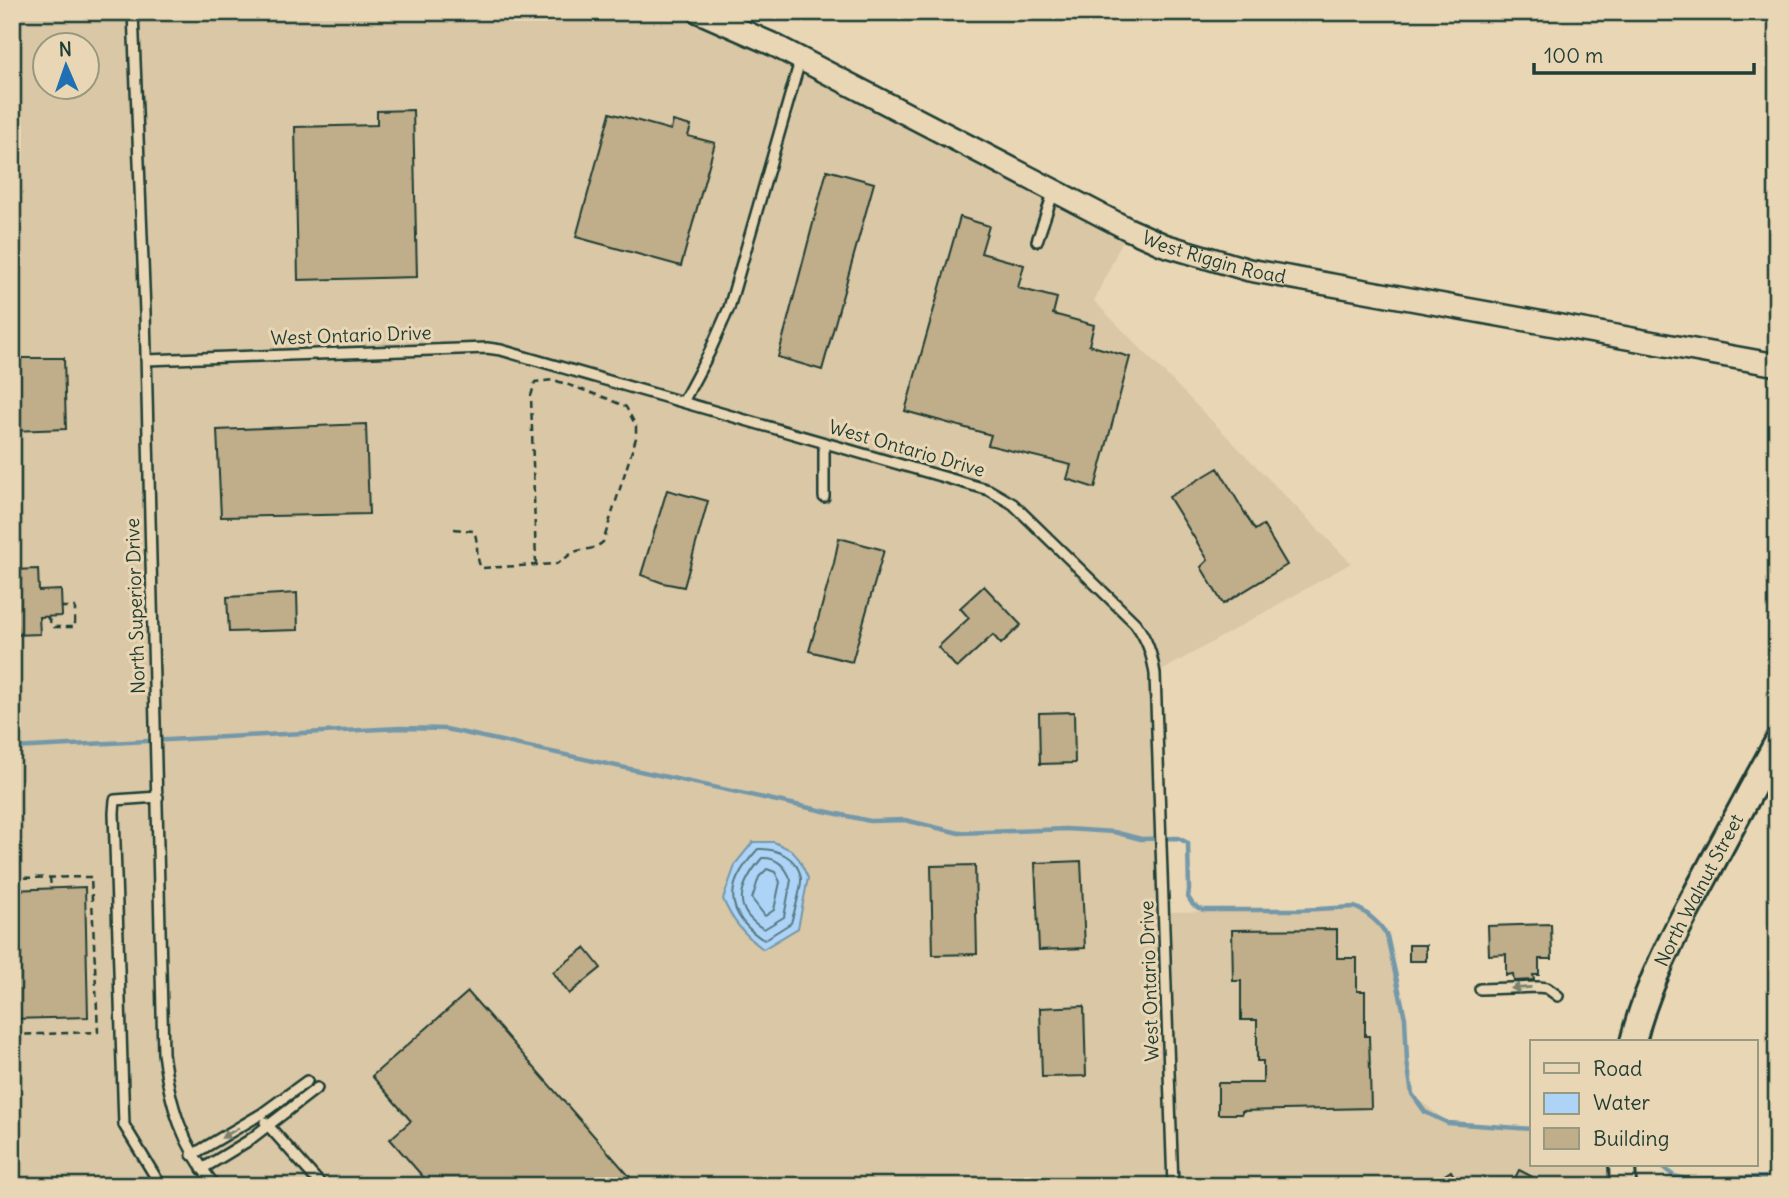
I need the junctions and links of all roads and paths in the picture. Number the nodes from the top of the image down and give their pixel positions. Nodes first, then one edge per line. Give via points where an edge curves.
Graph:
1 (134, 12) edge
2 (699, 12) edge
3 (801, 59) junction
4 (1054, 191) junction
5 (1037, 241) dead end
6 (146, 360) junction
7 (1777, 365) edge
8 (682, 402) junction
9 (824, 443) junction
10 (824, 498) dead end
11 (454, 529) dead end
12 (536, 564) junction
13 (61, 607) dead end
14 (47, 617) dead end
15 (1777, 743) edge
16 (158, 797) junction
17 (50, 877) junction
18 (12, 878) edge
19 (51, 888) dead end
20 (1480, 989) dead end
21 (1558, 996) dead end
22 (12, 1035) edge
23 (1634, 1040) edge
24 (307, 1081) dead end
25 (317, 1088) dead end
26 (259, 1115) junction
27 (267, 1125) junction
28 (192, 1155) junction
29 (1622, 1166) edge
30 (202, 1169) junction
31 (162, 1186) edge
32 (215, 1186) edge
33 (322, 1186) edge
34 (368, 1186) edge
35 (388, 1186) edge
36 (1173, 1186) edge
37 (1623, 1186) edge

1 - 6 lane, North Superior Drive
2 - 3 street, West Riggin Road
3 - 4 street, West Riggin Road
3 - 8 lane via 729,308
4 - 5 lane
4 - 7 street, West Riggin Road via 1164,245 1249,271
6 - 8 lane, West Ontario Drive via 487,348
6 - 16 lane, North Superior Drive
8 - 9 lane, West Ontario Drive
9 - 10 lane
9 - 36 lane, West Ontario Drive via 989,490 1013,504 1135,623 1149,646 1156,674
11 - 12 path via 474,531 481,568
12 - 12 path via 556,564 603,542 636,438 636,426 626,407 545,379 535,382 531,396
13 - 14 path via 75,607 75,627 54,627
15 - 23 main road, North Walnut Street via 1662,960
16 - 28 lane, North Superior Drive via 163,1053 175,1114
16 - 31 lane via 115,800 114,813 124,1125
17 - 18 path
17 - 19 path
17 - 22 path via 91,877 98,1032
21 -> 20 lane via 1538,987
24 - 26 lane
25 - 27 lane
26 - 27 lane
26 -> 28 lane
27 - 30 lane
27 - 33 lane
28 - 30 lane, North Superior Drive
29 - 37 main road
30 - 32 lane, North Superior Drive
34 - 35 lane

